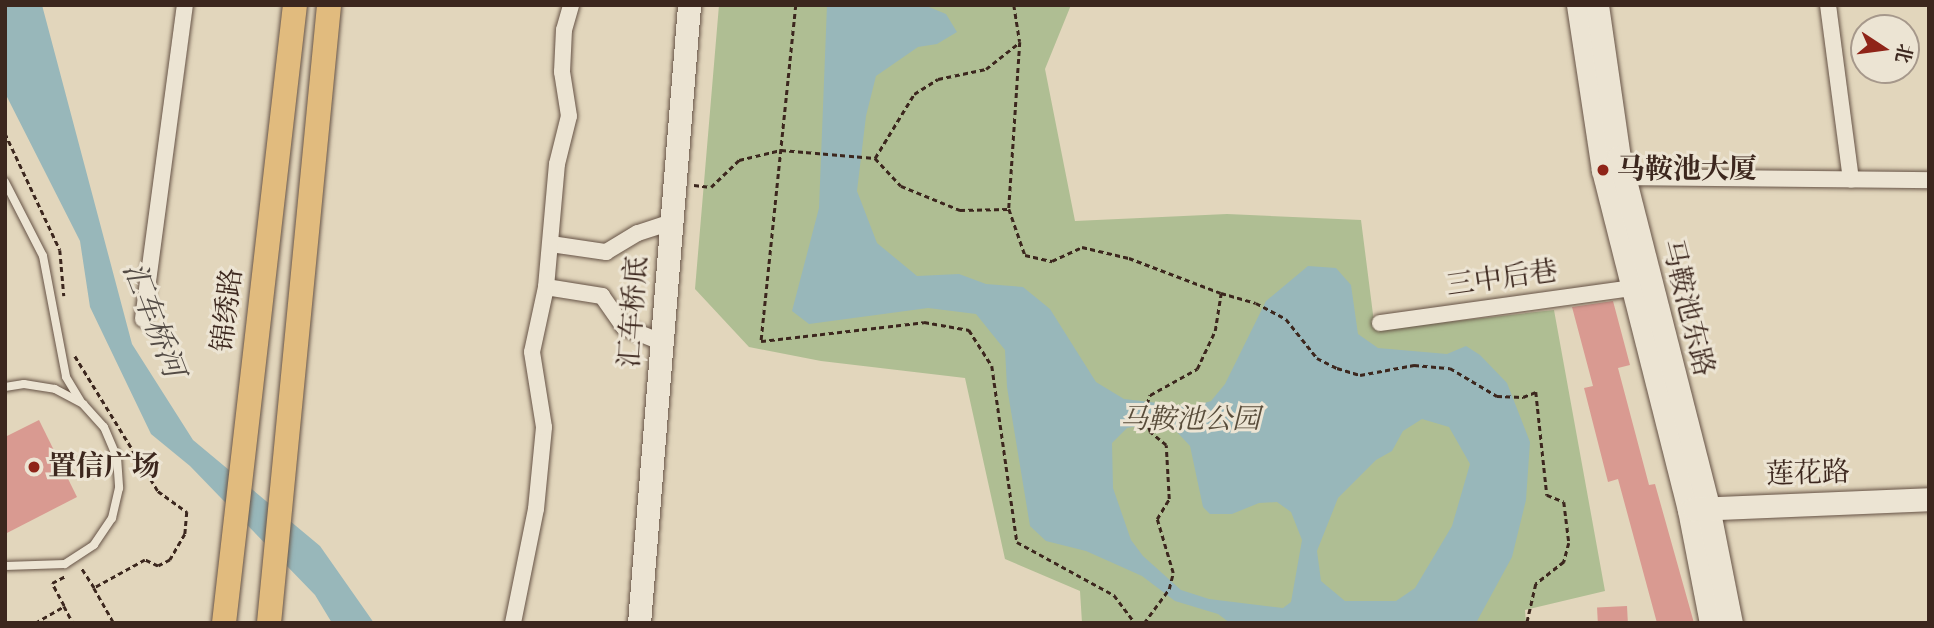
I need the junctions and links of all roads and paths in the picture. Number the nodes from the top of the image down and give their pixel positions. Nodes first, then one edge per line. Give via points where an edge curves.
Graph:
1 (185, 5) edge
2 (295, 5) edge
3 (329, 5) edge
4 (571, 5) edge
5 (689, 5) edge
6 (796, 5) edge
7 (1014, 5) edge
8 (1578, 5) edge
9 (1597, 5) edge
10 (1828, 5) edge
11 (1020, 42) junction
12 (781, 150) junction
13 (875, 158) junction
14 (1623, 177) junction
15 (1851, 180) junction
16 (1929, 180) edge
17 (5, 182) edge
18 (673, 183) junction
19 (1009, 209) junction
20 (671, 222) junction
21 (551, 244) junction
22 (546, 287) junction
23 (1631, 288) junction
24 (1221, 293) junction
25 (143, 319) dead end
26 (1380, 323) dead end
27 (661, 342) junction
28 (5, 387) edge
29 (83, 404) junction
30 (1929, 499) edge
31 (1699, 509) junction
32 (65, 564) junction
33 (5, 566) edge
34 (70, 574) dead end
35 (94, 588) dead end
36 (64, 606) dead end
37 (270, 622) edge
38 (73, 623) edge
39 (114, 623) edge
40 (224, 623) edge
41 (513, 623) edge
42 (639, 623) edge
43 (1135, 623) edge
44 (1144, 623) edge
45 (1527, 623) edge
46 (1711, 623) edge
47 (1731, 623) edge

1 - 25 street
2 - 40 main road, 锦绣路
3 - 37 main road
4 - 21 street via 564,30 562,72 569,116 556,164
5 - 18 main road, 汇车桥底
6 - 12 path
7 - 11 path
8 - 23 main road, 马鞍池东路 via 1603,170
9 - 14 main road, 马鞍池东路
10 - 15 street
11 - 13 path via 986,69 938,79 915,94
11 - 19 path
12 - 13 path
12 - 18 path via 739,160 711,187
12 - 43 path via 761,341 924,322 969,330 992,366 1017,542 1114,595
13 - 19 path via 901,186 960,210
14 - 15 street
14 - 31 main road, 马鞍池东路
15 - 16 street
17 - 29 lane via 43,256 66,377
18 - 20 main road, 汇车桥底
19 - 24 path via 1025,255 1052,261 1082,247 1129,258
20 - 21 street via 638,233 606,252
20 - 27 main road, 汇车桥底
21 - 22 street
22 - 27 street via 601,296 624,327
22 - 41 street via 532,352 544,427 536,509
23 - 26 street, 三中后巷
23 - 31 main road, 马鞍池东路
24 - 44 path via 1215,331 1197,369 1150,395 1144,412 1150,432 1166,445 1169,499 1157,519 1173,573 1169,589
24 - 45 path via 1256,303 1286,319 1317,358 1336,368 1360,374 1414,365 1450,368 1497,396 1523,397 1536,392 1547,495 1564,502 1569,543 1564,562 1536,584
27 - 42 main road, 汇车桥底
28 - 29 lane via 24,384 55,389
29 - 32 lane via 104,428 119,488 111,519 94,545
30 - 31 main road, 莲花路
31 - 46 main road, 马鞍池东路
31 - 47 main road, 马鞍池东路
32 - 33 lane
32 - 34 lane
35 - 39 path
36 - 38 path

